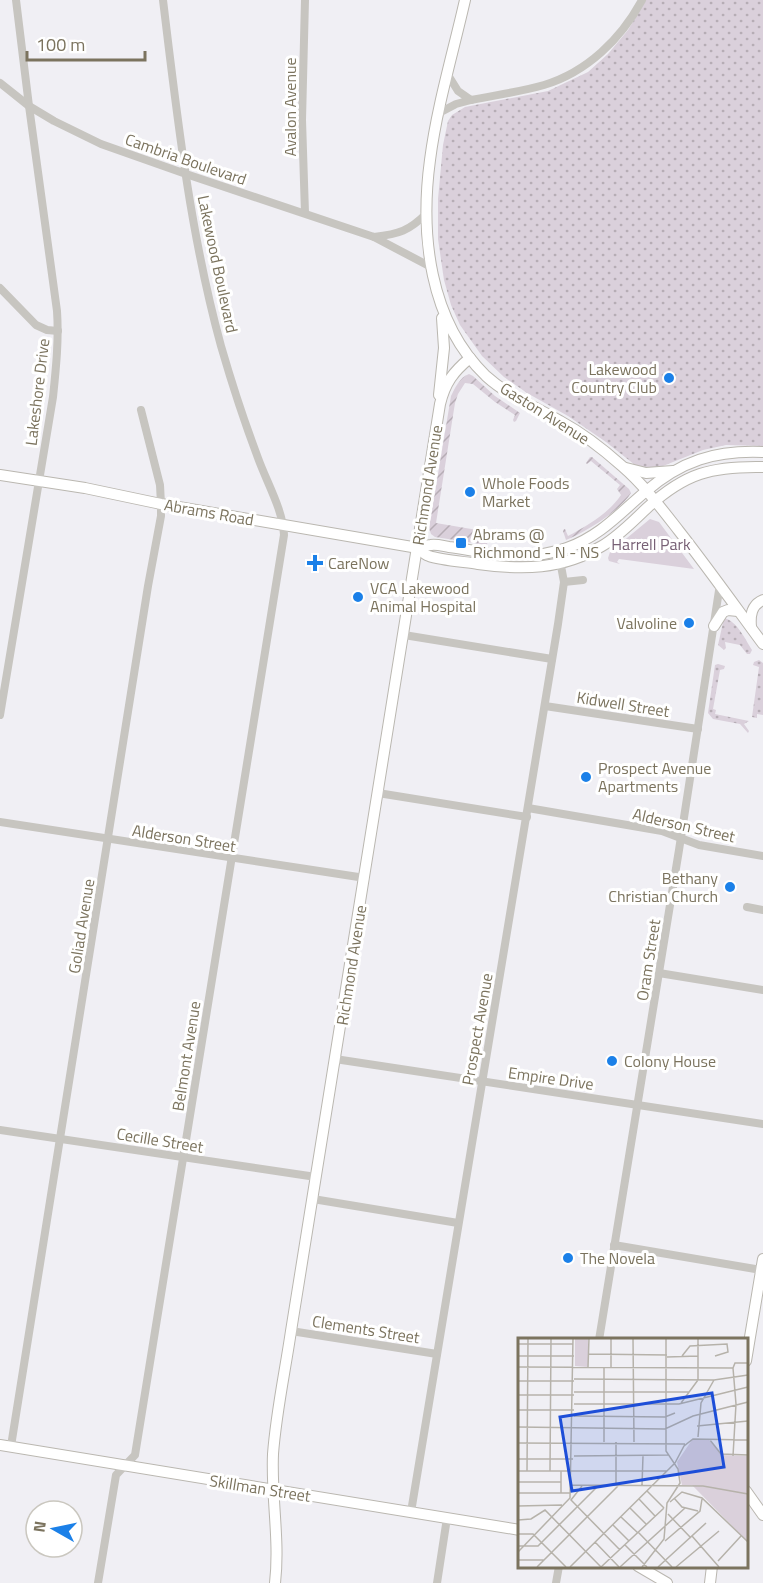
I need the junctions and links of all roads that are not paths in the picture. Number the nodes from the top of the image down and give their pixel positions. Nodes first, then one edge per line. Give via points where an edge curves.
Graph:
1 (16, 0) edge
2 (163, 0) edge
3 (305, 0) edge
4 (465, 0) edge
5 (642, 0) edge
6 (448, 75) junction
7 (0, 83) edge
8 (471, 100) junction
9 (29, 106) junction
10 (439, 113) junction
11 (186, 174) junction
12 (305, 213) junction
13 (427, 213) junction
14 (374, 237) junction
15 (431, 267) junction
16 (0, 288) edge
17 (440, 302) junction
18 (58, 331) junction
19 (470, 358) junction
20 (440, 404) junction
21 (141, 410) dead end
22 (763, 452) edge
23 (624, 467) junction
24 (763, 468) edge
25 (676, 471) junction
26 (0, 475) edge
27 (39, 481) junction
28 (647, 491) junction
29 (655, 501) junction
30 (160, 504) junction
31 (283, 525) junction
32 (418, 548) junction
33 (558, 550) junction
34 (561, 563) junction
35 (583, 580) dead end
36 (564, 582) junction
37 (720, 584) junction
38 (763, 600) edge
39 (738, 611) junction
40 (714, 626) junction
41 (751, 627) junction
42 (404, 635) junction
43 (763, 644) edge
44 (552, 659) junction
45 (545, 705) junction
46 (0, 715) edge
47 (698, 729) junction
48 (378, 793) junction
49 (527, 812) junction
50 (0, 822) edge
51 (109, 839) junction
52 (681, 839) junction
53 (763, 856) edge
54 (232, 859) junction
55 (364, 879) junction
56 (747, 908) dead end
57 (763, 910) edge
58 (659, 973) junction
59 (763, 990) edge
60 (335, 1059) junction
61 (482, 1082) junction
62 (638, 1104) junction
63 (763, 1124) edge
64 (0, 1130) edge
65 (60, 1139) junction
66 (183, 1157) junction
67 (316, 1177) junction
68 (313, 1199) junction
69 (458, 1223) junction
70 (614, 1245) junction
71 (762, 1264) edge
72 (759, 1309) edge
73 (291, 1331) junction
74 (599, 1338) edge
75 (437, 1354) junction
76 (748, 1357) edge
77 (5, 1446) edge
78 (125, 1466) junction
79 (273, 1489) junction
80 (748, 1495) edge
81 (411, 1512) junction
82 (763, 1515) edge
83 (447, 1518) junction
84 (518, 1530) edge
85 (559, 1568) edge
86 (641, 1568) edge
87 (712, 1568) edge
88 (98, 1583) edge
89 (274, 1583) edge
90 (437, 1583) edge
91 (556, 1583) edge
92 (667, 1583) edge
93 (710, 1583) edge

1 - 9 street, Lakeshore Drive
2 - 11 street, Lakewood Boulevard
3 - 12 street, Avalon Avenue
4 - 6 street, Gaston Avenue
5 - 8 street via 602,53 581,67 545,84
6 - 8 street via 458,91
6 - 10 street, Gaston Avenue
7 - 9 street, Cambria Boulevard
8 - 10 street
9 - 11 street, Cambria Boulevard via 75,133
9 - 18 street, Lakeshore Drive
10 - 13 street, Gaston Avenue via 430,160
11 - 12 street, Cambria Boulevard
11 - 31 street, Lakewood Boulevard via 221,345
12 - 14 street, Cambria Boulevard
13 - 14 street via 404,231
13 - 15 street, Gaston Avenue
14 - 15 street, Cambria Boulevard
15 - 17 street, Gaston Avenue
16 - 18 street via 36,325
17 - 19 street, Gaston Avenue
17 - 20 street via 444,336
18 - 27 street, Lakeshore Drive via 54,387
19 - 20 street, Richmond Avenue via 448,380
19 - 23 street, Gaston Avenue via 508,393 568,426
20 - 32 street, Richmond Avenue
21 - 30 street, Goliad Avenue
22 - 25 street, Abrams Road via 719,454
23 - 25 street via 646,473
23 - 28 street, Gaston Avenue
24 - 29 street, Abrams Road via 729,467 703,473 676,484
25 - 28 street, Abrams Road
26 - 27 street, Abrams Road
27 - 30 street, Abrams Road
27 - 46 street, Lakeshore Drive
28 - 29 street, Gaston Avenue
28 - 33 street, Abrams Road via 602,530
29 - 34 street, Abrams Road via 603,545
29 - 37 street, Gaston Avenue
30 - 31 street, Abrams Road
30 - 51 street, Goliad Avenue
31 - 32 street, Abrams Road
31 - 54 street, Belmont Avenue
32 - 33 street, Abrams Road via 432,544 520,555
32 - 34 street, Abrams Road via 429,556 511,568
32 - 42 street, Richmond Avenue
33 - 34 street, Prospect Avenue
34 - 36 street, Prospect Avenue
35 - 36 street
36 - 44 street, Prospect Avenue
37 - 39 street, Gaston Avenue
37 - 40 street, Oram Street
38 - 41 street via 752,611
39 - 40 street via 723,612
39 - 41 street, Gaston Avenue
40 - 47 street, Oram Street
41 - 43 street, Gaston Avenue
42 - 44 street
42 - 48 street, Richmond Avenue
44 - 45 street, Prospect Avenue
45 - 47 street, Kidwell Street
45 - 49 street, Prospect Avenue
47 - 52 street, Oram Street
48 - 49 street, Alderson Street
48 - 55 street, Richmond Avenue
49 - 52 street, Alderson Street via 663,831
49 - 61 street, Prospect Avenue
50 - 51 street, Alderson Street
51 - 54 street, Alderson Street
51 - 65 street, Goliad Avenue
52 - 53 street, Alderson Street
52 - 58 street, Oram Street
54 - 55 street, Alderson Street
54 - 66 street, Belmont Avenue
55 - 60 street, Richmond Avenue
56 - 57 street
58 - 59 street
58 - 62 street, Oram Street
60 - 61 street, Empire Drive
60 - 67 street, Richmond Avenue
61 - 62 street, Empire Drive
61 - 69 street, Prospect Avenue
62 - 63 street, Empire Drive
62 - 70 street, Oram Street
64 - 65 street, Cecille Street
65 - 66 street, Cecille Street
65 - 77 street, Goliad Avenue
66 - 67 street, Cecille Street
66 - 78 street, Belmont Avenue via 135,1455
67 - 68 street, Richmond Avenue
68 - 69 street
68 - 73 street, Richmond Avenue
69 - 75 street, Prospect Avenue
70 - 71 street
70 - 74 street, Oram Street
71 - 72 street
72 - 76 street
73 - 75 street, Clements Street
73 - 79 street, Richmond Avenue via 273,1454
75 - 81 street, Prospect Avenue
77 - 78 street, Skillman Street
78 - 79 street, Skillman Street
78 - 88 street, Belmont Avenue via 116,1475
79 - 81 street, Skillman Street
79 - 89 street, Richmond Avenue via 277,1555
80 - 82 street
81 - 83 street, Skillman Street
83 - 84 street, Skillman Street
83 - 90 street
85 - 91 street
86 - 92 street
87 - 93 street

